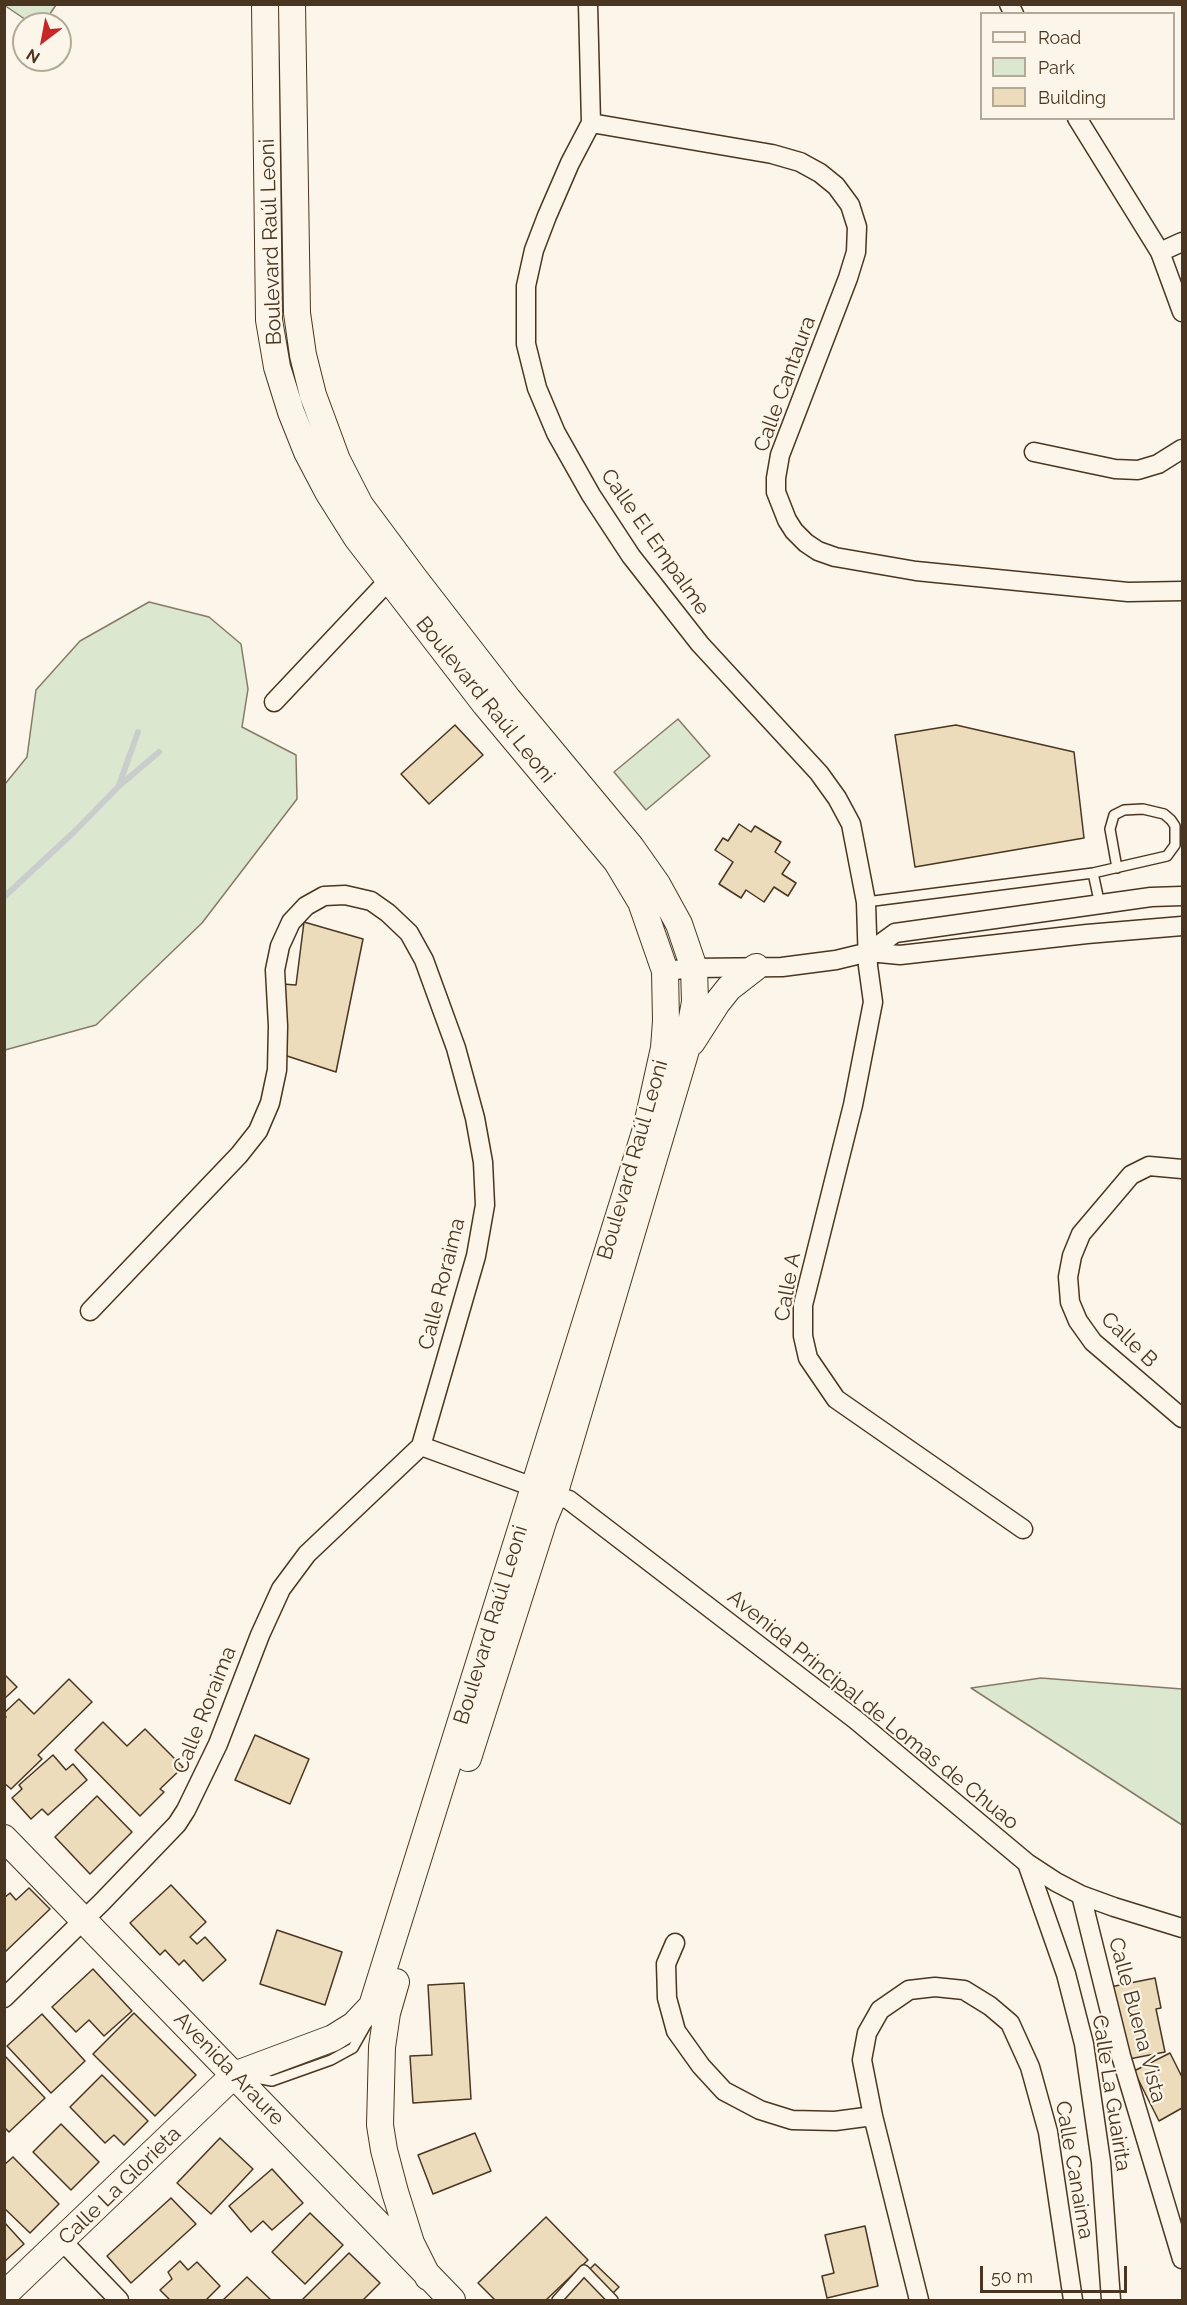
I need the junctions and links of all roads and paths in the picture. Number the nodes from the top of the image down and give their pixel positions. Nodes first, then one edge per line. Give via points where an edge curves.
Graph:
1 (265, 4) edge
2 (292, 4) edge
3 (588, 4) edge
4 (1078, 120) edge
5 (591, 123) junction
6 (1182, 242) edge
7 (1160, 252) junction
8 (1182, 312) edge
9 (1182, 449) edge
10 (1034, 452) dead end
11 (388, 580) junction
12 (1182, 591) edge
13 (274, 702) dead end
14 (1117, 868) junction
15 (1093, 873) junction
16 (1182, 896) edge
17 (866, 902) junction
18 (1100, 904) junction
19 (1182, 927) edge
20 (869, 952) junction
21 (756, 967) junction
22 (694, 968) junction
23 (665, 971) junction
24 (686, 1050) junction
25 (1182, 1169) edge
26 (90, 1311) dead end
27 (1182, 1418) edge
28 (421, 1446) junction
29 (544, 1491) junction
30 (1023, 1529) dead end
31 (4, 1838) edge
32 (1027, 1863) junction
33 (1081, 1894) junction
34 (84, 1920) junction
35 (1182, 1928) edge
36 (675, 1943) dead end
37 (4, 1998) edge
38 (234, 2075) junction
39 (873, 2116) junction
40 (63, 2242) junction
41 (1182, 2259) edge
42 (428, 2277) junction
43 (4, 2295) edge
44 (119, 2301) edge
45 (452, 2301) edge
46 (556, 2301) edge
47 (613, 2301) edge
48 (919, 2301) edge
49 (1072, 2301) edge
50 (1111, 2301) edge

1 - 11 street, Boulevard Raúl Leoni via 269,320 277,367 291,412 322,482
2 - 22 street, Boulevard Raúl Leoni via 297,314 313,395 337,460 360,505 415,579 644,865 679,924
3 - 5 street
4 - 7 street
5 - 12 street, Calle Cantaura via 800,162 836,186 850,206 857,227 856,252 780,455 776,478 776,492 787,520 806,543 835,556 916,571 1128,592
5 - 17 street, Calle El Empalme via 547,216 526,286 526,344 537,388 556,433 631,556 700,644 819,773 837,798 851,824
6 - 7 street
7 - 8 street
9 - 10 street via 1158,464 1138,470
11 - 13 street
11 - 23 street, Boulevard Raúl Leoni via 617,862 641,902
14 - 14 lane via 1167,856 1175,845 1175,826 1171,820 1164,814 1143,809 1124,810 1114,816 1110,829
14 - 15 lane
15 - 17 lane
15 - 18 lane
16 - 18 street
17 - 20 street, Calle El Empalme
18 - 20 street via 895,933
19 - 20 street via 900,955
20 - 21 street via 836,960
20 - 30 street, Calle A via 873,1002 853,1105 803,1305 802,1336 808,1358 836,1399
21 - 22 street
21 - 24 street via 729,988
22 - 23 street
22 - 24 street, Boulevard Raúl Leoni via 695,1002
23 - 29 street, Boulevard Raúl Leoni via 664,1048 654,1102
24 - 29 street, Boulevard Raúl Leoni
25 - 27 street, Calle B via 1149,1166 1131,1175 1081,1234 1068,1277 1070,1302 1078,1322 1093,1342
26 - 28 street, Calle Roraima via 258,1131 270,1103 277,1070 275,970 291,922 306,906 324,896 371,900 409,933 424,960 456,1048 483,1162 485,1205 476,1256
28 - 29 street, Avenida Principal de Lomas de Chuao
28 - 34 street, Calle Roraima via 307,1554 281,1589 218,1744 186,1810 165,1838
29 - 32 street, Avenida Principal de Lomas de Chuao via 569,1500 856,1720
29 - 38 street, Boulevard Raúl Leoni via 372,2006 354,2025 333,2038
29 - 42 street, Boulevard Raúl Leoni via 544,1519 387,2013 380,2124 384,2150 411,2243
31 - 34 street, Avenida Araure
32 - 33 street, Avenida Principal de Lomas de Chuao
32 - 50 street, Calle La Guairita via 1066,1974 1084,2044 1101,2162
33 - 35 street, Avenida Principal de Lomas de Chuao
33 - 41 street, Calle Buena Vista via 1121,2056
34 - 37 street, Calle Roraima
34 - 38 street, Avenida Araure
36 - 39 street via 666,1964 666,1976 676,2031 724,2091 760,2110 792,2120 835,2121
38 - 40 street, Calle La Glorieta
38 - 42 street, Avenida Araure
39 - 48 street, Calle Canaima
39 - 49 street, Calle Canaima via 862,2060 867,2033 880,2010 909,1990 964,1990 1010,2023 1030,2067 1048,2132
40 - 43 street, Calle La Glorieta
40 - 44 street
42 - 45 street, Avenida Araure
46 - 47 lane via 584,2270

